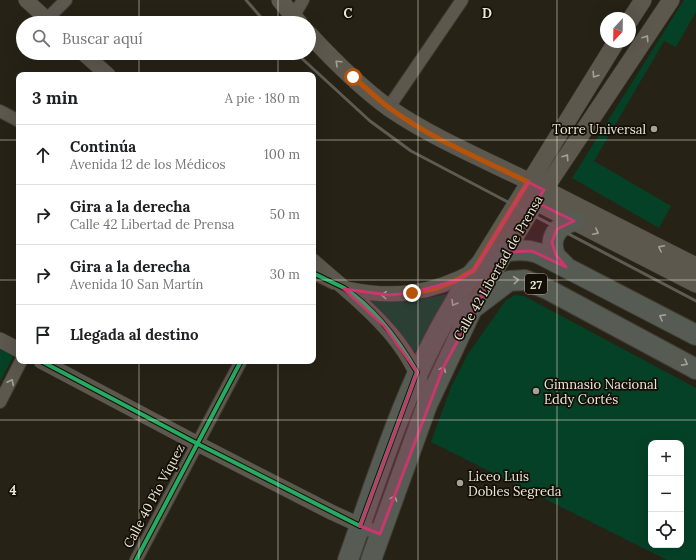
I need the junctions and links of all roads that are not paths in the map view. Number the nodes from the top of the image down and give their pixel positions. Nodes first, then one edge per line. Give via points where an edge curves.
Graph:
1 (26, 0) edge
2 (66, 0) edge
3 (280, 0) edge
4 (303, 0) edge
5 (462, 0) edge
6 (643, 0) edge
7 (671, 0) edge
8 (635, 12) edge
9 (44, 16) edge
10 (53, 16) edge
11 (293, 16) edge
12 (297, 16) edge
13 (316, 41) edge
14 (612, 48) edge
15 (91, 60) edge
16 (105, 72) edge
17 (389, 107) junction
18 (0, 111) edge
19 (16, 119) edge
20 (528, 182) junction
21 (540, 196) junction
22 (574, 221) junction
23 (506, 252) junction
24 (316, 263) edge
25 (696, 266) edge
26 (566, 267) junction
27 (474, 270) junction
28 (316, 275) edge
29 (696, 284) edge
30 (344, 289) junction
31 (472, 308) junction
32 (696, 335) edge
33 (0, 340) edge
34 (16, 348) edge
35 (19, 364) edge
36 (47, 364) edge
37 (239, 364) edge
38 (696, 369) edge
39 (417, 372) junction
40 (0, 402) edge
41 (427, 405) junction
42 (198, 444) junction
43 (360, 526) junction
44 (380, 534) junction
45 (136, 560) edge
46 (348, 560) edge
47 (371, 560) edge

1 - 9 street
2 - 10 street
3 - 11 main road
4 - 12 street
5 - 17 street
6 - 8 main road
21 -> 7 main road, Calle 42 Libertad de Prensa
17 -> 13 main road
14 -> 20 main road, Calle 42 Libertad de Prensa
15 - 16 street
17 - 20 main road via 445,142
18 - 19 street
20 - 21 main road
20 - 27 main road, Calle 42 Libertad de Prensa
21 - 22 main road
21 - 23 main road, Calle 42 Libertad de Prensa
25 -> 21 main road
22 - 26 highway via 565,223 557,229 552,242 556,255
22 -> 29 main road
23 - 26 highway, 27 via 532,251
23 - 27 highway, 27 via 487,259
23 - 31 main road, Calle 42 Libertad de Prensa
24 - 30 street
32 -> 26 highway, 27
27 -> 30 street via 434,289 412,293 366,294
27 -> 39 highway, Calle 42 Libertad de Prensa / 27 via 442,323
28 - 30 street
30 - 39 street via 372,312 402,348
31 -> 38 highway, 27 via 509,281 530,281
41 -> 31 highway, Calle 42 Libertad de Prensa / 27
33 - 34 street
40 -> 35 street
36 - 42 street
37 - 42 street, Calle 40 Pío Víquez
39 - 41 street
39 - 43 highway, Calle 42 Libertad de Prensa / 27
44 -> 41 highway, Calle 42 Libertad de Prensa / 27
42 - 43 street
42 - 45 street, Calle 40 Pío Víquez
43 - 44 street
43 - 46 highway, Calle 42 Libertad de Prensa / 27
44 - 47 highway, Calle 42 Libertad de Prensa / 27

